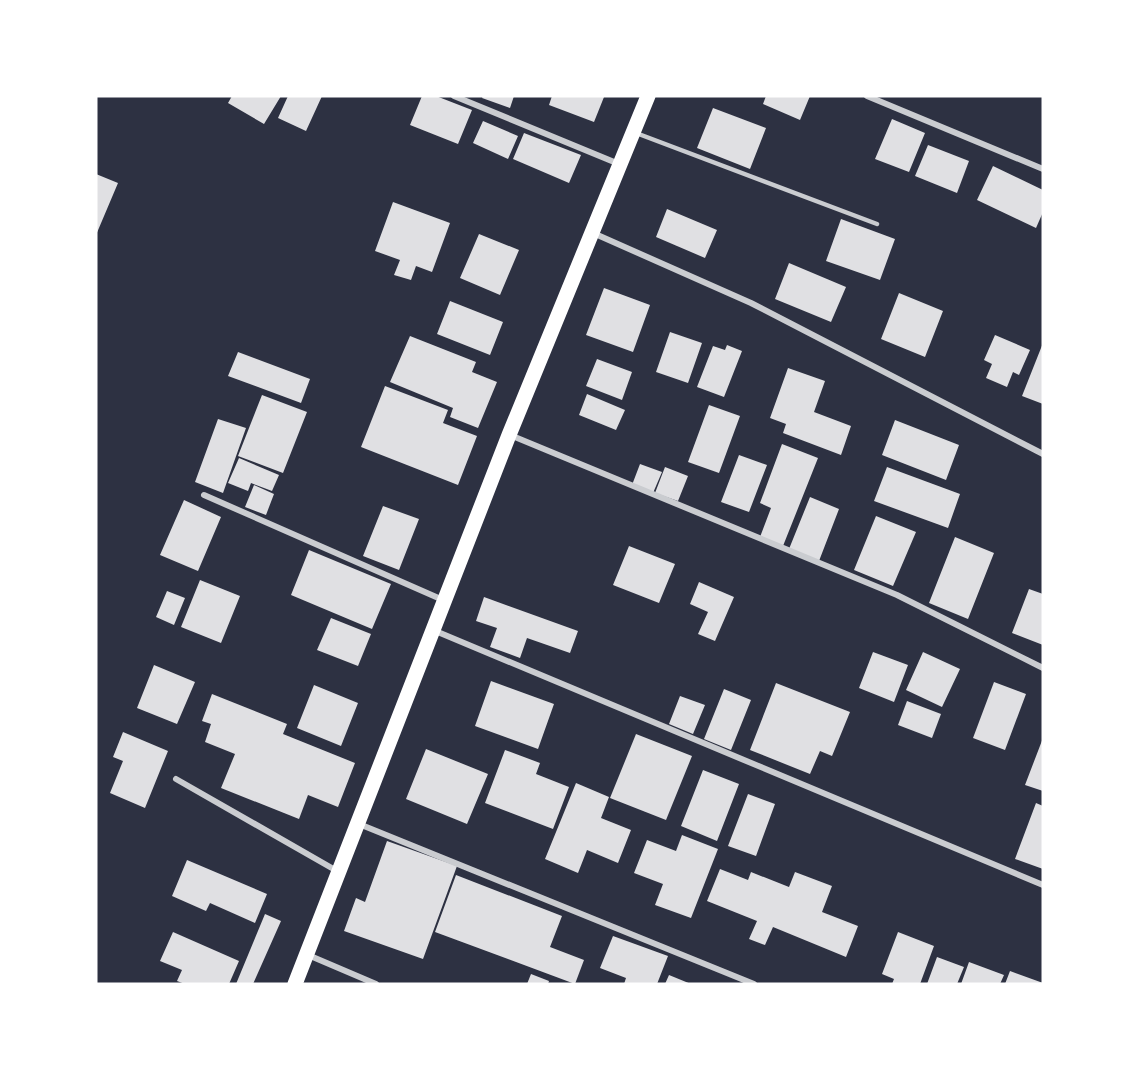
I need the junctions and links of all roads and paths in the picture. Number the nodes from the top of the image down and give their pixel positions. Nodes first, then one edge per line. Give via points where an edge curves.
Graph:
1 (454, 96) edge
2 (648, 96) edge
3 (867, 96) edge
4 (633, 132) junction
5 (620, 164) junction
6 (1043, 170) edge
7 (877, 224) dead end
8 (592, 233) junction
9 (509, 435) junction
10 (1043, 454) edge
11 (204, 495) dead end
12 (444, 600) junction
13 (432, 630) junction
14 (1043, 668) edge
15 (176, 779) dead end
16 (359, 824) junction
17 (339, 872) junction
18 (1043, 885) edge
19 (308, 955) junction
20 (295, 984) edge
21 (376, 984) edge
22 (754, 984) edge

1 - 5 street
2 - 4 main road
3 - 6 street
4 - 5 main road
4 - 7 lane
5 - 8 main road
8 - 9 main road
8 - 10 street via 751,303
9 - 12 main road
9 - 14 street via 897,595
11 - 12 street
12 - 13 main road
13 - 16 main road
13 - 18 street
15 - 17 street
16 - 17 main road
16 - 22 street
17 - 19 main road
19 - 20 main road
19 - 21 street

